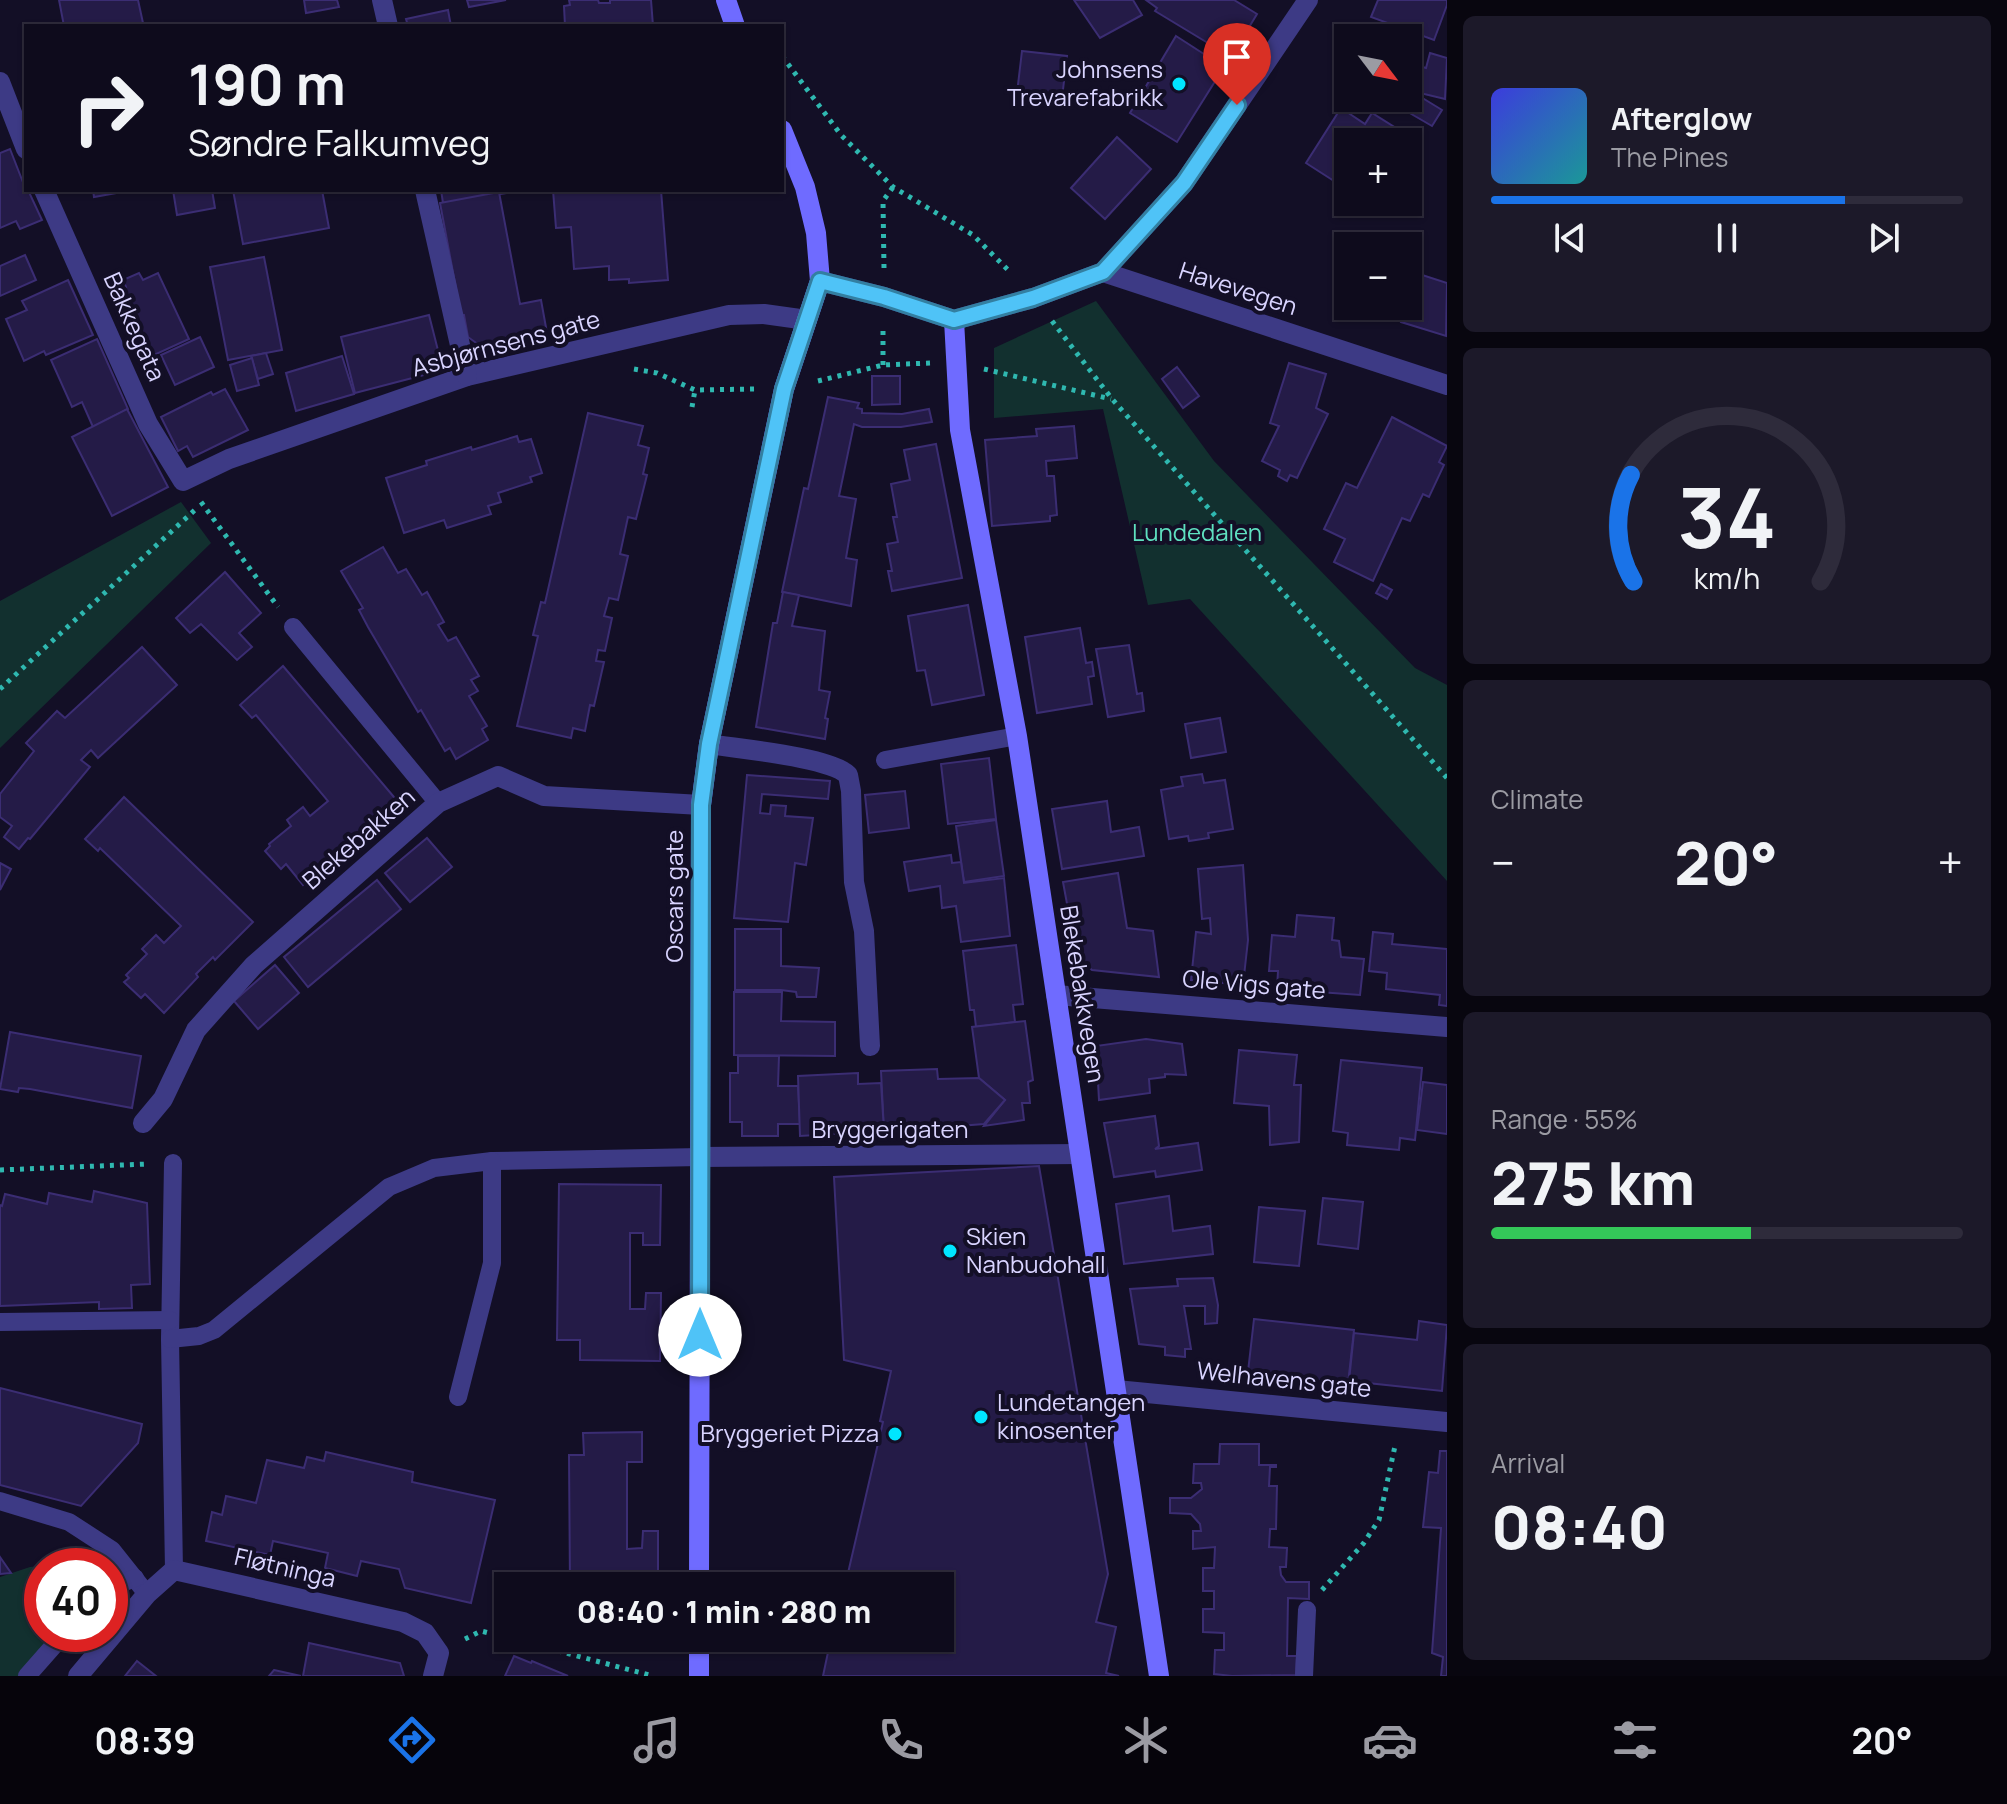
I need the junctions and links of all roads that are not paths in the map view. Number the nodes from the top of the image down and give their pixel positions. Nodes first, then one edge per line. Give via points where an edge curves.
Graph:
1 (382, 0) edge
2 (726, 0) edge
3 (1308, 0) edge
4 (388, 24) edge
5 (734, 24) edge
6 (0, 82) edge
7 (784, 135) edge
8 (24, 144) edge
9 (45, 192) edge
10 (425, 192) edge
11 (1103, 272) junction
12 (820, 281) junction
13 (807, 320) junction
14 (954, 320) junction
15 (467, 376) junction
16 (1447, 385) edge
17 (183, 481) joint
18 (293, 627) road end
19 (1017, 736) junction
20 (709, 744) junction
21 (885, 760) dead end
22 (438, 803) junction
23 (701, 805) junction
24 (1056, 995) junction
25 (1447, 1027) edge
26 (870, 1046) dead end
27 (143, 1123) dead end
28 (1080, 1154) junction
29 (700, 1157) junction
30 (492, 1161) junction
31 (173, 1163) road end
32 (170, 1320) junction
33 (0, 1322) edge
34 (170, 1339) junction
35 (1116, 1390) junction
36 (458, 1397) dead end
37 (1447, 1422) edge
38 (0, 1501) edge
39 (174, 1570) junction
40 (699, 1572) edge
41 (141, 1586) junction
42 (128, 1587) edge
43 (1307, 1610) road end
44 (48, 1652) edge
45 (699, 1652) edge
46 (27, 1676) edge
47 (78, 1676) edge
48 (433, 1676) edge
49 (699, 1676) edge
50 (1159, 1676) edge
51 (1304, 1676) edge

1 - 4 street
2 - 5 street
3 - 11 street via 1184,183
6 - 8 street
7 - 12 street, Oscars gate via 805,187
9 - 17 street, Bakkegata via 148,424
10 - 15 street
11 - 14 street
11 - 16 street, Havevegen
12 - 13 street, Oscars gate
12 - 14 street
13 - 15 street, Asbjørnsens gate via 729,315
13 - 20 street, Oscars gate via 784,389
14 - 19 street, Blekebakkvegen via 960,430
15 - 17 street, Asbjørnsens gate via 229,459
18 - 22 lane
19 - 21 lane
19 - 24 street, Blekebakkvegen
20 - 23 street, Oscars gate
20 - 26 street via 818,761 848,775
22 - 23 street, Blekebakken via 498,776 544,796
22 - 27 street, Blekebakken via 254,965 196,1030 163,1099
23 - 29 street, Oscars gate
24 - 25 street, Ole Vigs gate
24 - 28 street, Blekebakkvegen
28 - 29 street, Bryggerigaten
28 - 35 street, Blekebakkvegen
29 - 30 lane
29 - 40 street, Oscars gate
30 - 34 lane via 434,1168 389,1187 214,1330
30 - 36 lane via 492,1263
31 - 32 lane
32 - 33 lane
32 - 34 lane
34 - 39 lane
35 - 37 street, Welhavens gate
35 - 50 street, Blekebakkvegen
38 - 41 lane via 69,1522 112,1550
39 - 41 street
39 - 48 street, Fløtninga via 403,1622 425,1633 439,1653
41 - 42 lane
41 - 47 street
43 - 51 lane
44 - 46 lane
45 - 49 street

